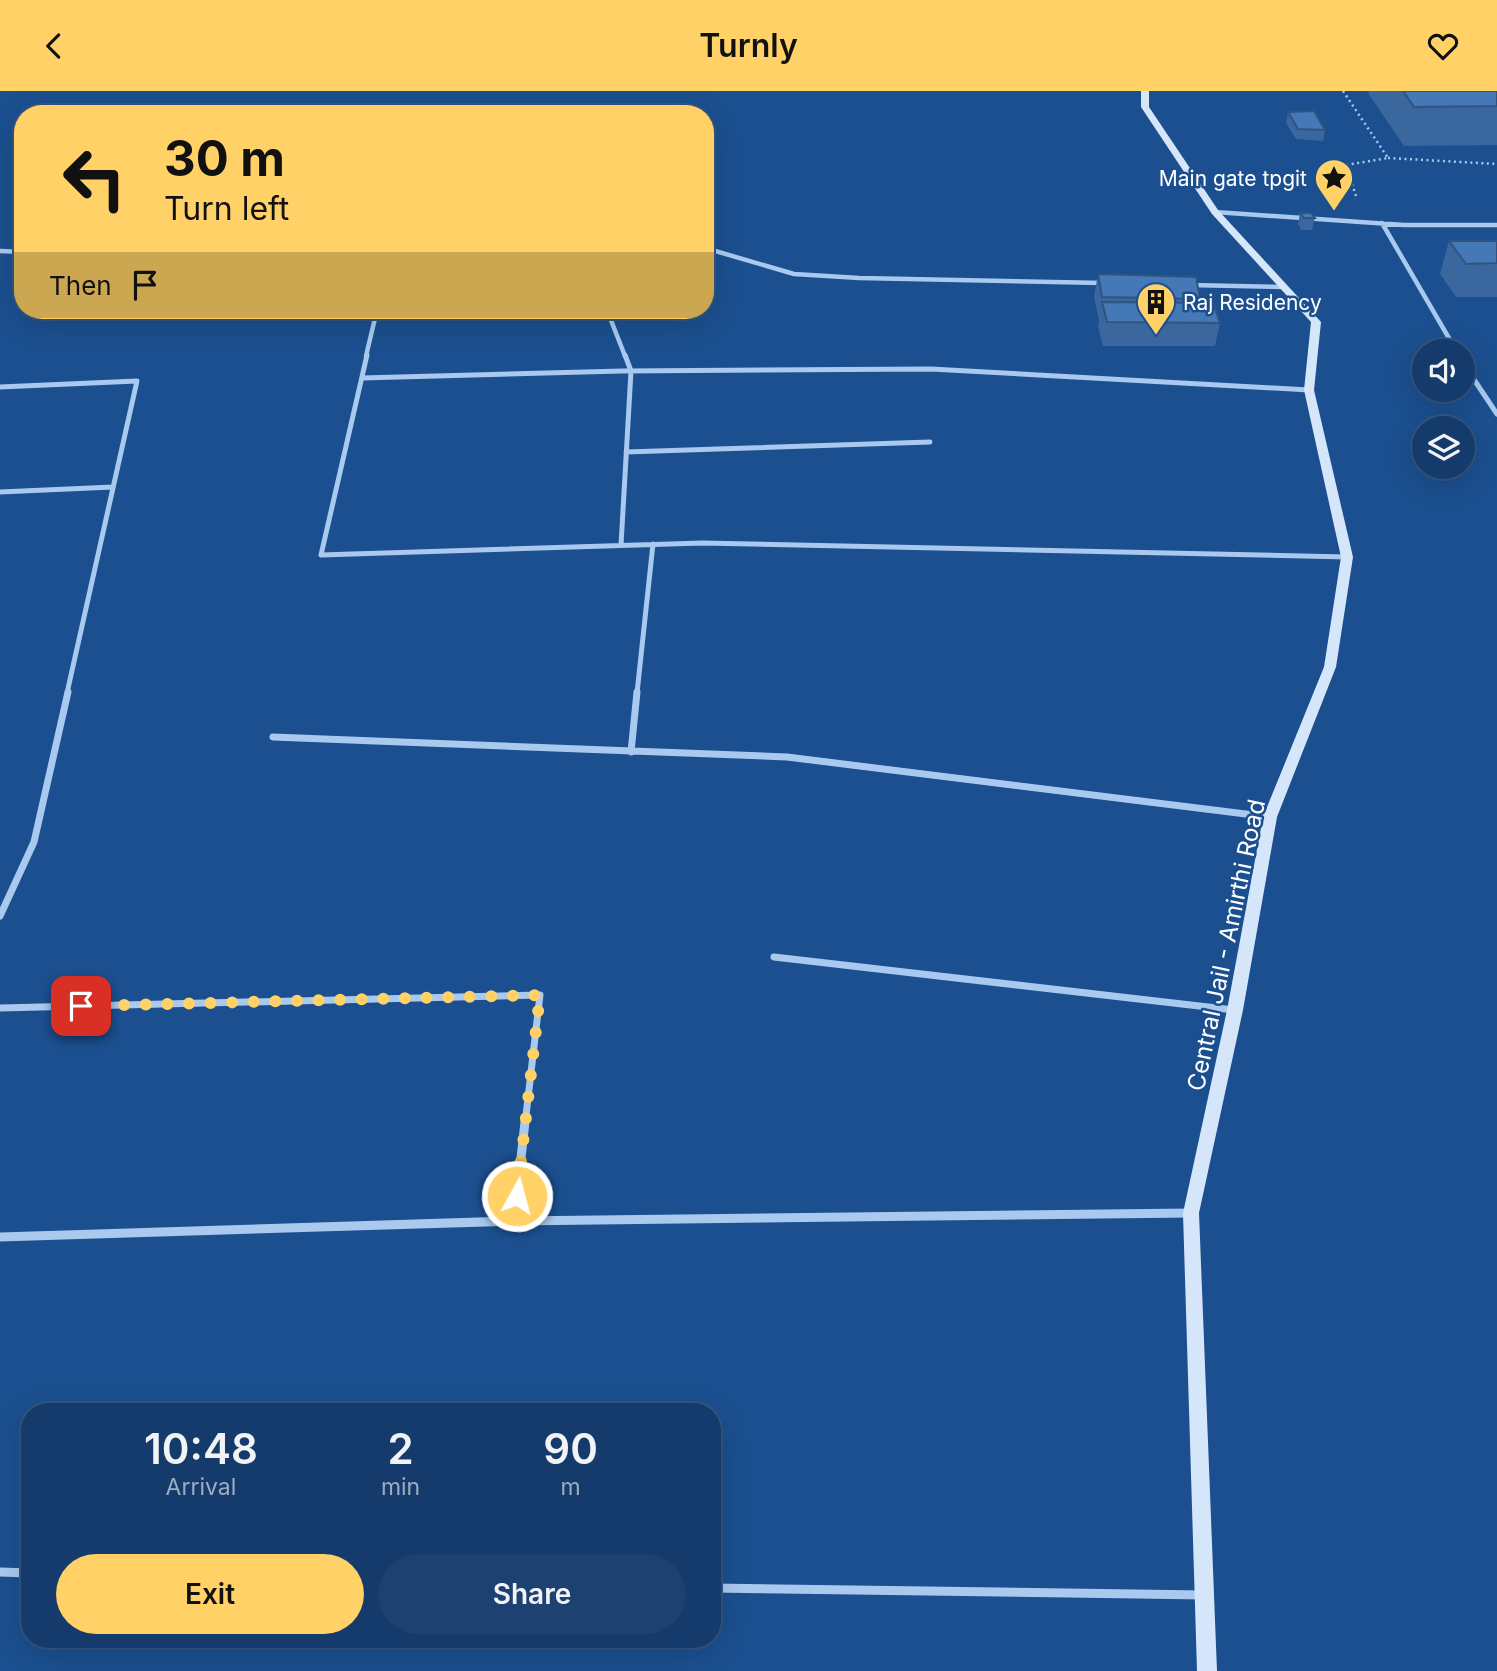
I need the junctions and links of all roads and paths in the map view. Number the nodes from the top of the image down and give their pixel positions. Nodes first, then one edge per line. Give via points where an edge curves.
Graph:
1 (1146, 91) edge
2 (1343, 91) edge
3 (1388, 158) junction
4 (1497, 164) edge
5 (1356, 198) dead end
6 (1215, 212) junction
7 (1382, 223) junction
8 (1497, 225) edge
9 (714, 252) edge
10 (1107, 283) edge
11 (1176, 285) edge
12 (1286, 287) junction
13 (375, 319) edge
14 (611, 319) edge
15 (1449, 339) edge
16 (631, 371) junction
17 (362, 378) junction
18 (1475, 381) edge
19 (0, 387) edge
20 (1309, 390) junction
21 (1497, 414) edge
22 (930, 442) dead end
23 (626, 452) junction
24 (113, 487) junction
25 (0, 492) edge
26 (653, 544) junction
27 (621, 545) junction
28 (1347, 557) junction
29 (273, 737) dead end
30 (631, 752) junction
31 (1270, 817) junction
32 (0, 916) edge
33 (774, 957) dead end
34 (0, 1008) edge
35 (1235, 1010) junction
36 (1191, 1213) junction
37 (514, 1221) junction
38 (0, 1237) edge
39 (0, 1572) edge
40 (21, 1573) edge
41 (721, 1588) edge
42 (1204, 1595) junction
43 (1207, 1671) edge

1 - 6 main road, Central Jail - Amirthi Road via 1145,107
2 - 3 path
3 - 4 path
3 - 5 path via 1346,165
6 - 7 street
6 - 12 main road, Central Jail - Amirthi Road
7 - 8 street
7 - 15 street
9 - 10 street via 794,274
11 - 12 street
12 - 20 main road, Central Jail - Amirthi Road via 1316,322
13 - 17 street
14 - 16 street
16 - 17 street
16 - 20 street via 931,369
16 - 23 street
17 - 27 street via 321,555
18 - 21 street
19 - 24 street via 137,381
20 - 28 main road, Central Jail - Amirthi Road
22 - 23 street
23 - 27 street
24 - 25 street
24 - 32 street via 34,842
26 - 27 street
26 - 28 street
26 - 30 street
28 - 31 main road, Central Jail - Amirthi Road via 1330,667
29 - 30 street
30 - 31 street via 788,757
31 - 35 main road, Central Jail - Amirthi Road
33 - 35 street
34 - 37 street via 540,995
35 - 36 main road, Central Jail - Amirthi Road
36 - 37 street
36 - 42 main road, Central Jail - Amirthi Road
37 - 38 street
39 - 40 street
41 - 42 street
42 - 43 main road, Central Jail - Amirthi Road

